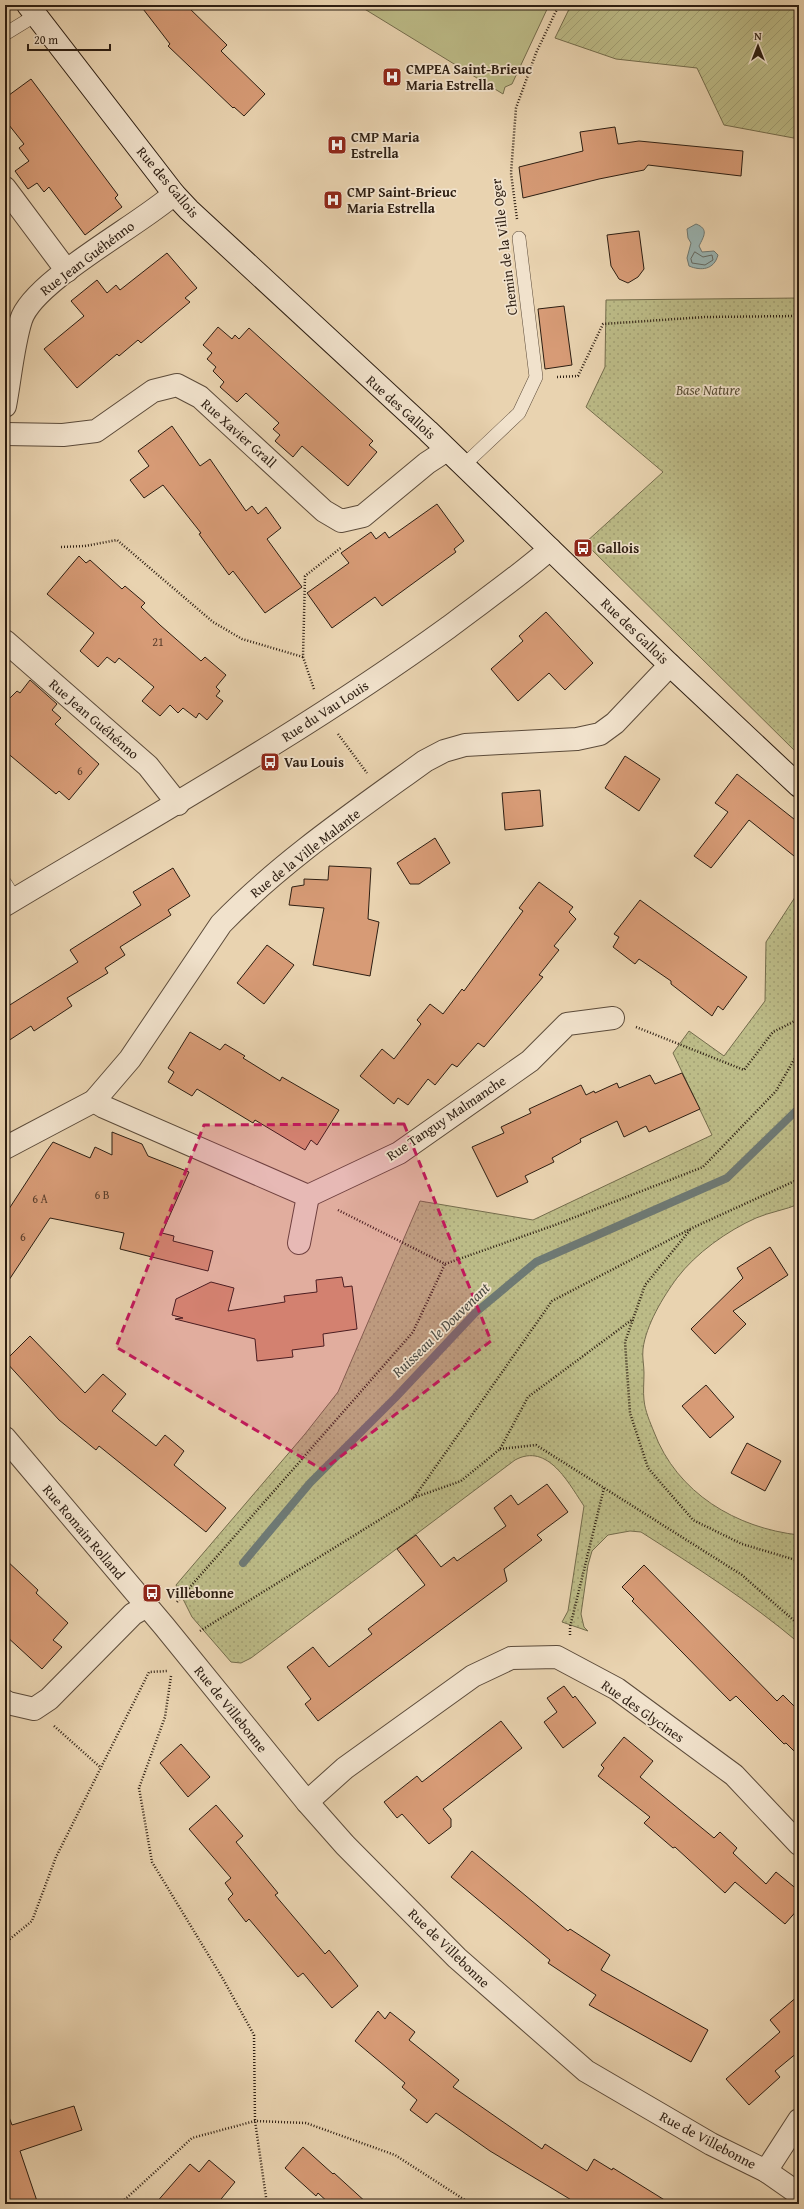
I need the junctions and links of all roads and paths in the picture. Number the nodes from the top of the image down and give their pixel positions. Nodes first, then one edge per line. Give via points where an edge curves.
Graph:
1 (559, 5) edge
2 (32, 10) edge
3 (5, 34) edge
4 (5, 188) edge
5 (174, 194) junction
6 (520, 238) joint
7 (66, 271) junction
8 (799, 316) edge
9 (536, 377) junction
10 (5, 406) edge
11 (5, 434) edge
12 (447, 450) junction
13 (464, 465) junction
14 (341, 522) junction
15 (61, 546) dead end
16 (550, 549) junction
17 (5, 640) edge
18 (303, 657) junction
19 (670, 665) junction
20 (323, 714) junction
21 (799, 786) edge
22 (382, 792) junction
23 (178, 804) junction
24 (8, 896) edge
25 (613, 1018) joint
26 (799, 1019) edge
27 (799, 1051) edge
28 (94, 1101) junction
29 (5, 1148) edge
30 (799, 1179) edge
31 (308, 1196) junction
32 (692, 1228) junction
33 (299, 1242) dead end
34 (445, 1264) junction
35 (633, 1319) junction
36 (5, 1438) edge
37 (500, 1449) junction
38 (604, 1488) junction
39 (413, 1499) junction
40 (799, 1562) edge
41 (174, 1605) dead end
42 (147, 1606) junction
43 (164, 1626) joint
44 (799, 1626) edge
45 (196, 1634) dead end
46 (569, 1663) junction
47 (5, 1701) edge
48 (34, 1709) junction
49 (101, 1768) junction
50 (307, 1802) junction
51 (799, 1844) edge
52 (5, 1944) edge
53 (799, 2120) edge
54 (255, 2121) junction
55 (766, 2171) junction
56 (799, 2194) edge
57 (120, 2204) edge
58 (267, 2204) edge
59 (471, 2204) edge

1 - 6 path, Chemin de la Ville Oger via 536,53 516,108 511,173
2 - 3 lane
2 - 5 street, Rue des Gallois
4 - 7 street
5 - 7 street, Rue Jean Guéhénno
5 - 12 street, Rue des Gallois
6 - 9 lane, Chemin de la Ville Oger
7 - 10 street, Rue Jean Guéhénno via 39,293 21,320
8 - 9 path via 704,317 603,324 578,376
9 - 13 lane via 520,413
11 - 14 street, Rue Xavier Grall via 63,435 96,431 153,391 177,385 200,397 324,511
12 - 13 street, Rue des Gallois
12 - 14 street via 427,463 363,516
13 - 16 street, Rue des Gallois
14 - 18 path via 345,544 304,576
15 - 18 path via 85,546 117,540 213,622 242,639
16 - 19 street, Rue des Gallois
16 - 20 street, Rue du Vau Louis via 510,582
17 - 23 street, Rue Jean Guéhénno via 148,766
18 - 20 path
19 - 21 street, Rue des Gallois
19 - 22 street, Rue de la Ville Malante via 615,723 600,734 577,739 465,745 444,751 425,761
20 - 22 path
20 - 23 street, Rue du Vau Louis
22 - 28 street, Rue de la Ville Malante via 284,867 221,924 130,1059
23 - 24 street, Rue du Vau Louis
25 - 26 path via 744,1070 774,1032
25 - 31 street, Rue Tanguy Malmanche via 567,1024 530,1061 399,1153
27 - 34 path via 776,1091 703,1167 556,1225
28 - 29 street, Rue de la Ville Malante
28 - 31 street
30 - 32 path
31 - 33 street
31 - 34 path
32 - 35 path via 645,1285
32 - 39 path via 552,1301
34 - 41 path via 413,1332
35 - 37 path via 528,1397
35 - 40 path via 625,1342 630,1413 648,1468 693,1520 742,1544
36 - 42 street, Rue Romain Rolland
37 - 38 path via 536,1445
37 - 39 path via 461,1481
38 - 44 path via 742,1575
38 - 46 path via 570,1626
39 - 45 path
42 - 43 street, Rue Romain Rolland
42 - 48 street via 133,1614 49,1699
43 - 50 street, Rue de Villebonne
46 - 50 street, Rue des Glycines via 557,1657 511,1658 473,1676 345,1768
46 - 51 street, Rue des Glycines via 617,1689 734,1775
47 - 48 street
48 - 49 path
49 - 52 path via 56,1857 32,1921
49 - 54 path via 149,1672 172,1671 164,1717 138,1788 152,1862 254,2035
50 - 55 street, Rue de Villebonne via 345,1845 457,1958 586,2071 711,2144
53 - 55 street
54 - 57 path via 192,2138
54 - 58 path
54 - 59 path via 306,2123 395,2155
55 - 56 street, Rue de Villebonne

